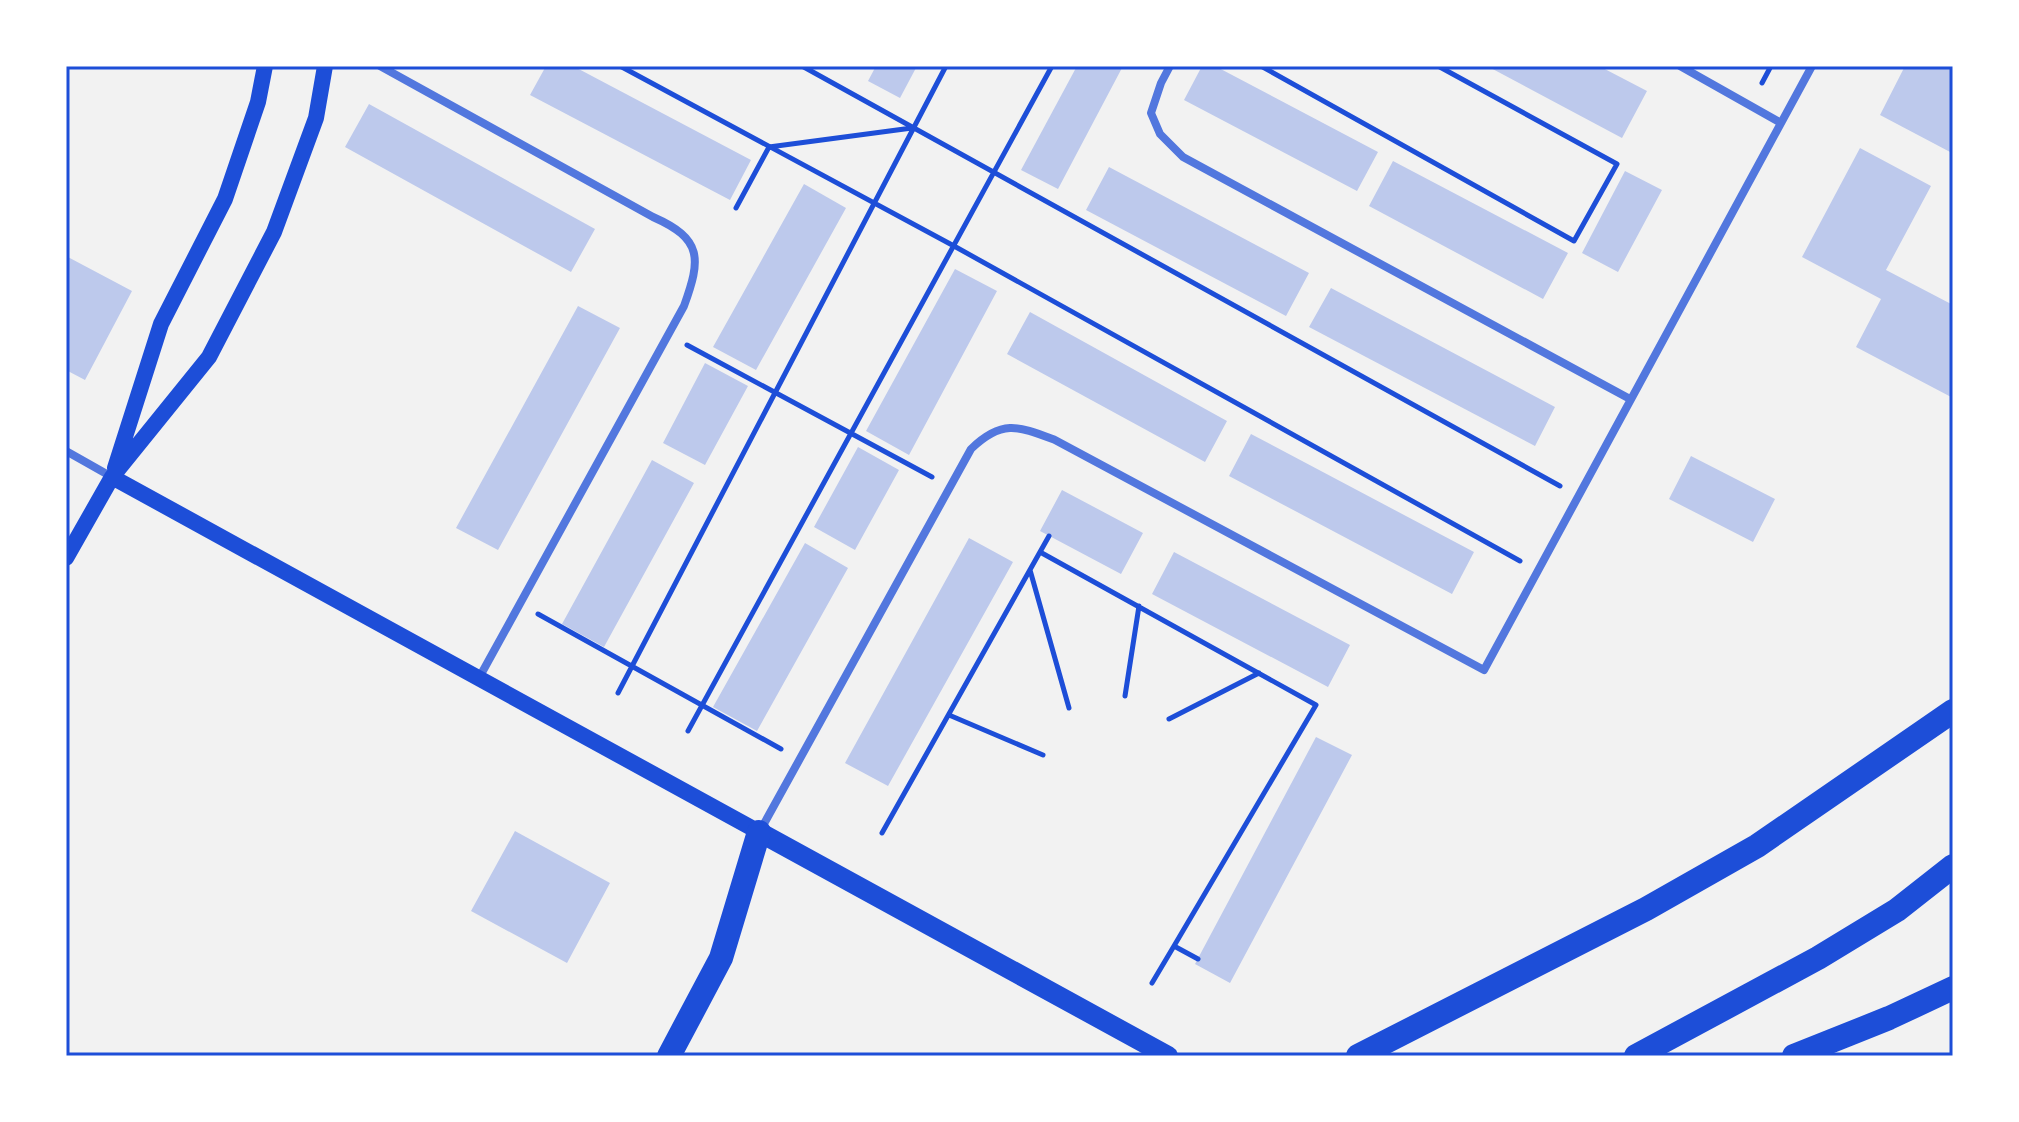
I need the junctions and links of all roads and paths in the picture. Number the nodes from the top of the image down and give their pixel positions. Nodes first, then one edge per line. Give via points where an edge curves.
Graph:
1 (265, 66) edge
2 (325, 66) edge
3 (380, 66) edge
4 (620, 66) edge
5 (802, 66) edge
6 (946, 66) edge
7 (1052, 66) edge
8 (1170, 66) edge
9 (1261, 66) edge
10 (1438, 66) edge
11 (1680, 66) edge
12 (1771, 66) edge
13 (1812, 66) edge
14 (1762, 83) dead end
15 (1781, 123) junction
16 (913, 128) junction
17 (769, 147) junction
18 (993, 173) junction
19 (875, 205) junction
20 (736, 208) dead end
21 (954, 246) junction
22 (669, 335) junction
23 (775, 394) junction
24 (1630, 399) junction
25 (851, 434) junction
26 (66, 451) edge
27 (112, 477) junction
28 (950, 487) junction
29 (1578, 496) junction
30 (1049, 536) dead end
31 (1040, 552) junction
32 (66, 558) edge
33 (1030, 569) junction
34 (1538, 571) junction
35 (520, 604) junction
36 (1139, 606) junction
37 (631, 668) junction
38 (1259, 673) junction
39 (479, 678) junction
40 (618, 693) dead end
41 (1125, 696) dead end
42 (702, 706) junction
43 (1069, 708) dead end
44 (1953, 711) edge
45 (949, 715) junction
46 (1169, 719) dead end
47 (688, 731) dead end
48 (1043, 755) dead end
49 (799, 759) junction
50 (759, 832) junction
51 (882, 833) dead end
52 (1953, 866) edge
53 (1174, 946) junction
54 (1198, 959) dead end
55 (1152, 983) dead end
56 (1953, 988) edge
57 (669, 1056) edge
58 (1168, 1056) edge
59 (1358, 1056) edge
60 (1636, 1056) edge
61 (1794, 1056) edge

1 - 27 main road via 225,199 161,324
2 - 27 main road via 316,118 274,232 209,357
3 - 22 street via 677,227 694,249 695,275
4 - 17 path
5 - 16 path
6 - 16 path
7 - 18 path
8 - 24 street via 1151,113 1160,134 1183,157
9 - 10 path via 1574,241 1617,164
11 - 15 street
12 - 14 path
13 - 15 street
15 - 24 street
16 - 17 path
16 - 18 path
16 - 19 path
17 - 19 path
17 - 20 path
18 - 21 path
18 - 29 path
19 - 21 path
19 - 23 path
21 - 25 path
21 - 34 path
22 - 23 path
22 - 35 street
23 - 25 path
23 - 37 path
24 - 29 street
25 - 28 path
25 - 42 path
26 - 27 street
27 - 32 main road
27 - 39 main road
28 - 34 street via 971,449 989,432 1020,427 1055,440 1484,670
28 - 49 street
29 - 34 street
30 - 31 path
31 - 33 path
31 - 36 path
33 - 43 path
33 - 45 path
35 - 37 path
35 - 39 street
36 - 38 path
36 - 41 path
37 - 40 path
37 - 42 path
38 - 46 path
38 - 53 path via 1316,705
39 - 50 main road
42 - 47 path
42 - 49 path
44 - 59 highway via 1757,846 1646,909
45 - 48 path
45 - 51 path
49 - 50 street
50 - 57 highway via 721,958
50 - 58 main road
52 - 60 highway via 1897,910 1818,958
53 - 54 path
53 - 55 path
56 - 61 highway

